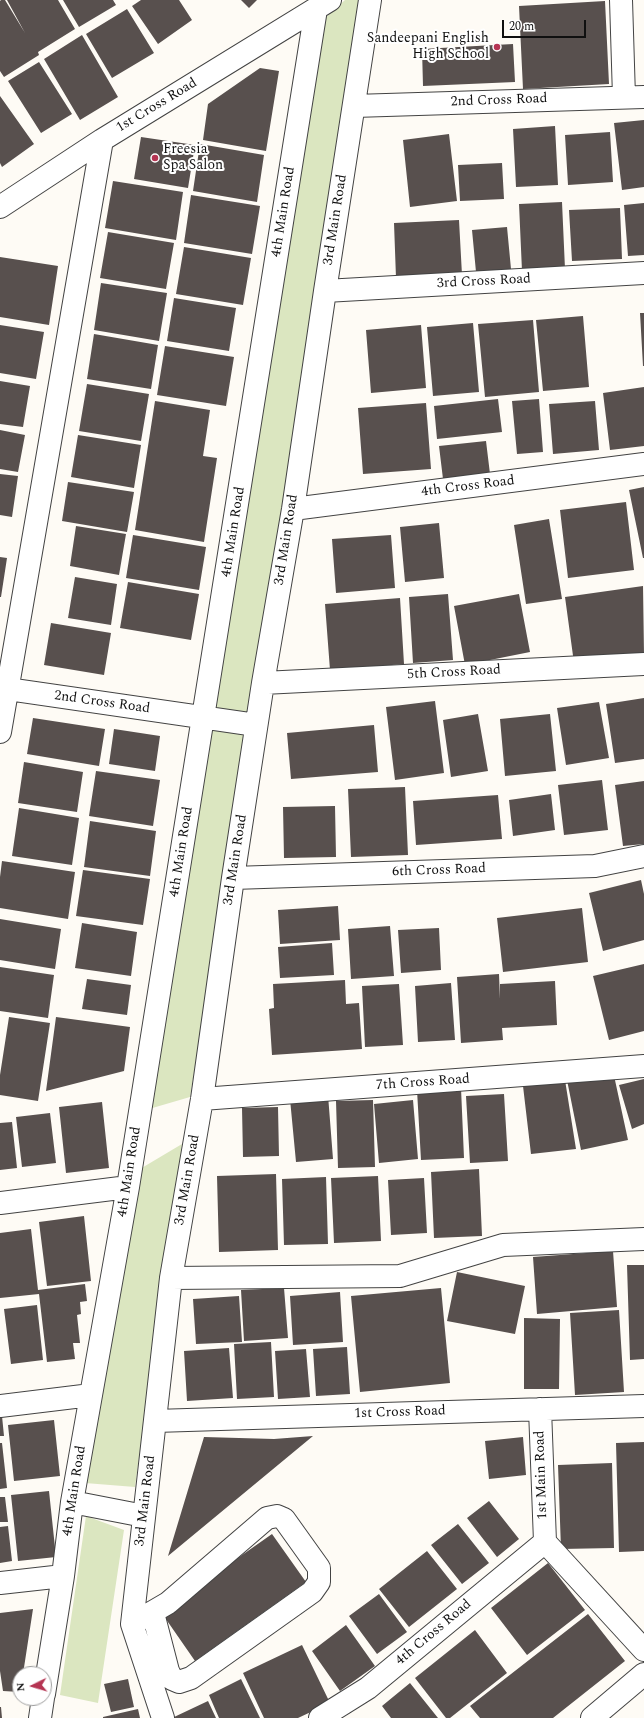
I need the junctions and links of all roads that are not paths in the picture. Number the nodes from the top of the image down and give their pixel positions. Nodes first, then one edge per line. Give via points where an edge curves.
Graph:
1 (370, 0) edge
2 (621, 0) edge
3 (323, 5) edge
4 (634, 97) edge
5 (354, 106) junction
6 (102, 140) junction
7 (0, 207) edge
8 (644, 273) edge
9 (325, 291) junction
10 (644, 464) edge
11 (293, 509) junction
12 (644, 664) edge
13 (263, 683) junction
14 (4, 688) edge
15 (204, 718) junction
16 (256, 725) junction
17 (0, 732) edge
18 (644, 856) edge
19 (233, 878) junction
20 (644, 1066) edge
21 (202, 1099) junction
22 (128, 1186) junction
23 (0, 1203) edge
24 (644, 1240) edge
25 (171, 1278) junction
26 (91, 1395) junction
27 (0, 1406) edge
28 (644, 1406) edge
29 (540, 1409) junction
30 (155, 1421) junction
31 (72, 1502) junction
32 (144, 1516) junction
33 (545, 1542) junction
34 (63, 1576) junction
35 (0, 1583) edge
36 (153, 1613) junction
37 (132, 1624) junction
38 (644, 1650) edge
39 (49, 1666) edge
40 (644, 1674) edge
41 (159, 1675) junction
42 (42, 1706) edge
43 (40, 1718) edge
44 (162, 1718) edge
45 (320, 1718) edge
46 (592, 1718) edge

1 - 5 street, 3rd Main Road
2 - 4 street
3 - 6 street, 1st Cross Road
3 - 15 street, 4th Main Road
4 - 5 street, 2nd Cross Road
5 - 9 street, 3rd Main Road
6 - 7 street, 1st Cross Road
6 - 14 street
8 - 9 street, 3rd Cross Road
9 - 11 street, 3rd Main Road
10 - 11 street, 4th Cross Road
11 - 13 street, 3rd Main Road
12 - 13 street, 5th Cross Road
13 - 16 street, 3rd Main Road
14 - 15 street, 2nd Cross Road
14 - 17 street
15 - 16 street, 2nd Cross Road
15 - 22 street, 4th Main Road
16 - 19 street, 3rd Main Road
18 - 19 street, 6th Cross Road via 595,866
19 - 21 street, 3rd Main Road
20 - 21 street, 7th Cross Road
21 - 25 street, 3rd Main Road
22 - 23 street
22 - 26 street, 4th Main Road
24 - 25 street via 502,1245 400,1276
25 - 30 street, 3rd Main Road
26 - 27 street
26 - 31 street, 4th Main Road
28 - 29 street, 1st Cross Road
29 - 30 street, 1st Cross Road
29 - 33 street, 1st Main Road
30 - 32 street, 3rd Main Road
31 - 32 street
31 - 34 street, 4th Main Road
32 - 37 street, 3rd Main Road
33 - 38 street
33 - 45 street, 4th Cross Road via 368,1688
34 - 35 street
34 - 39 street, 4th Main Road
36 - 37 street
36 - 41 street
36 - 41 street via 267,1518 277,1516 284,1519 319,1568 319,1582 312,1592 191,1678 179,1682
37 - 41 street, 3rd Main Road
40 - 46 street
41 - 44 street, 3rd Main Road
42 - 43 street

